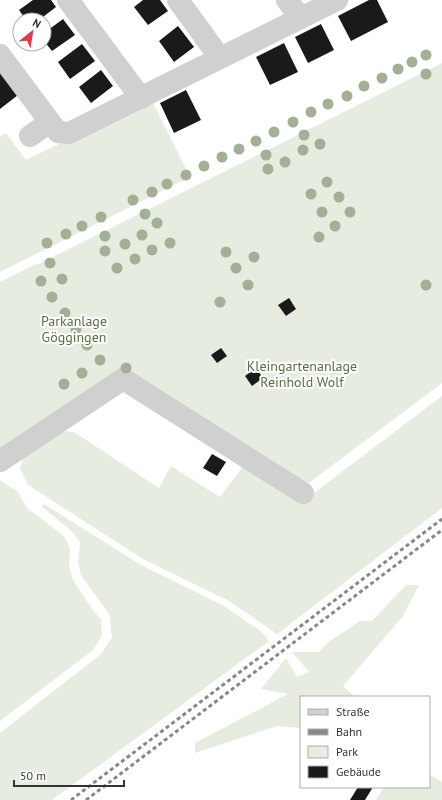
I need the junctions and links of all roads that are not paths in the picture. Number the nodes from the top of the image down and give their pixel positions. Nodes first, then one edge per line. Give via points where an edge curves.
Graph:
1 (68, 0) edge
2 (178, 0) edge
3 (288, 0) edge
4 (334, 1) edge
5 (301, 18) junction
6 (0, 55) edge
7 (220, 58) junction
8 (140, 98) junction
9 (50, 122) junction
10 (30, 136) dead end
11 (0, 461) edge
12 (303, 493) dead end

1 - 8 street
2 - 7 street
3 - 5 street
4 - 5 street
5 - 7 street
6 - 9 street
7 - 8 street
8 - 9 street via 69,133 58,132
9 - 10 street
11 - 12 street via 123,379

